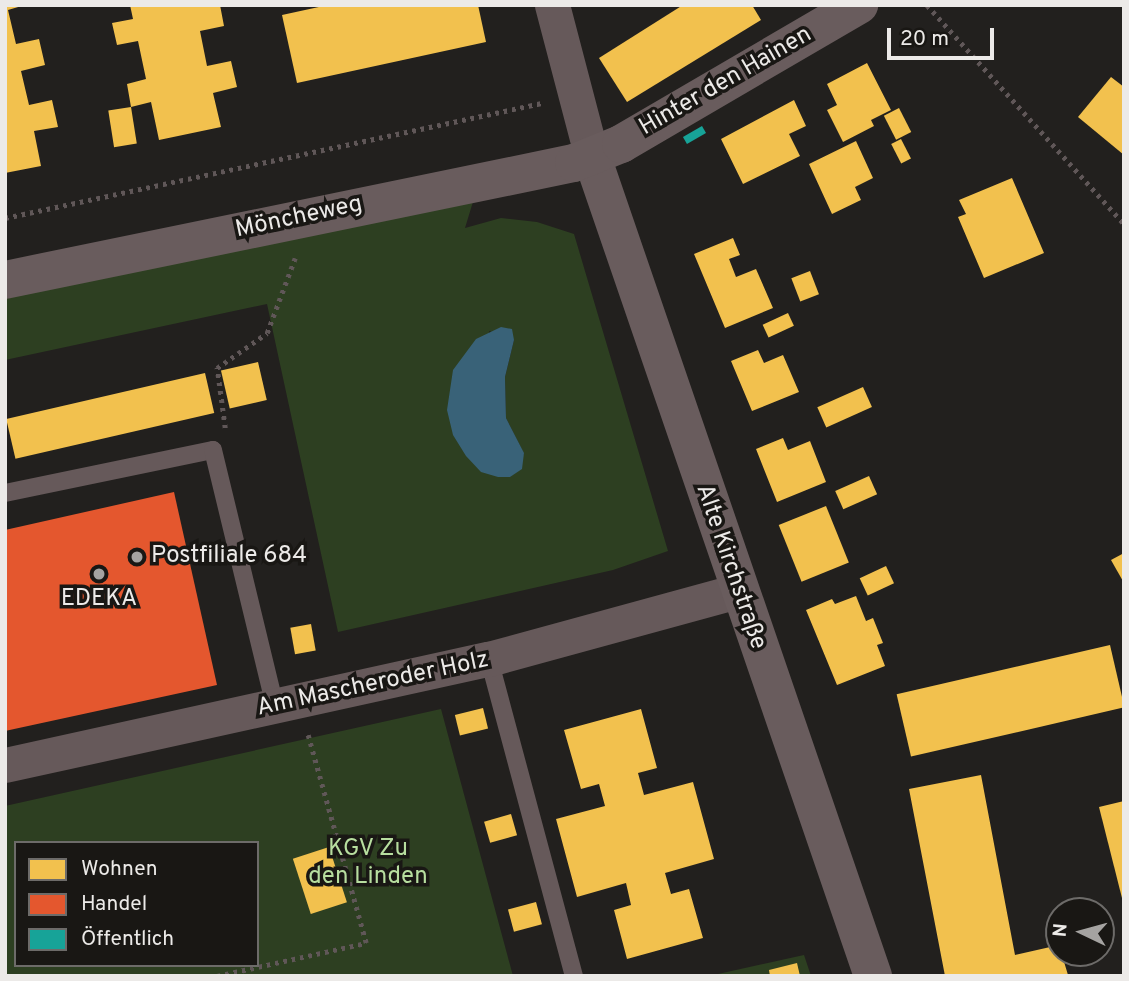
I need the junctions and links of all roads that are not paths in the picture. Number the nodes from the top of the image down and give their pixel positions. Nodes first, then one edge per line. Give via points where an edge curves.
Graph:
1 (552, 5) edge
2 (859, 5) edge
3 (592, 157) junction
4 (5, 280) edge
5 (5, 493) edge
6 (738, 592) junction
7 (489, 659) junction
8 (288, 703) junction
9 (5, 765) edge
10 (867, 959) edge
11 (574, 976) edge
12 (894, 976) edge

1 - 3 street
2 - 3 main road, Hinter den Hainen
3 - 4 main road, Möncheweg
3 - 6 main road, Alte Kirchstraße
5 - 8 lane via 213,450
6 - 7 street, Am Mascheroder Holz
6 - 10 main road, Alte Kirchstraße
7 - 8 street, Am Mascheroder Holz
7 - 11 lane
8 - 9 street, Am Mascheroder Holz
10 - 12 street

